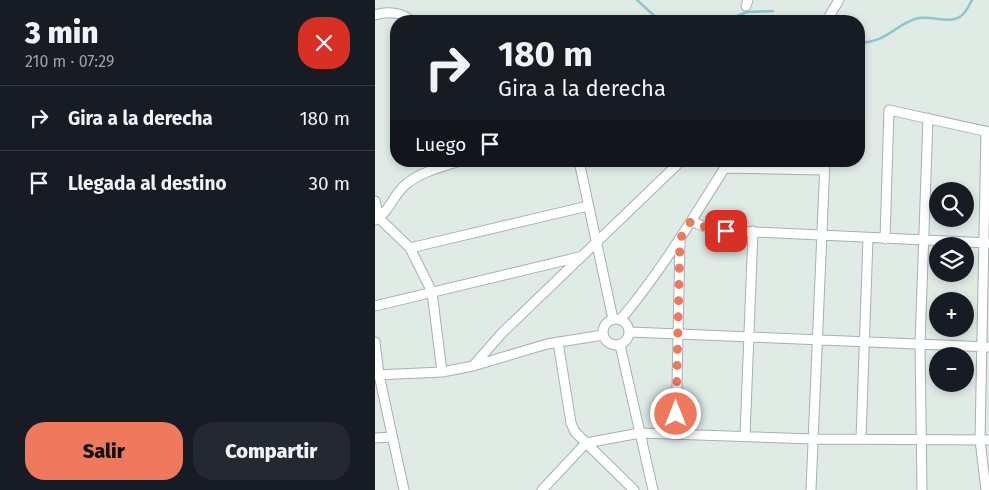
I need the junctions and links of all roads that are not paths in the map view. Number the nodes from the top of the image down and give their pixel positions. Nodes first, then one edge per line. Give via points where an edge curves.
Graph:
1 (839, 0) edge
2 (400, 15) edge
3 (830, 15) dead end
4 (375, 16) edge
5 (928, 118) junction
6 (987, 131) edge
7 (438, 167) edge
8 (580, 167) edge
9 (675, 167) edge
10 (726, 167) edge
11 (825, 167) edge
12 (375, 201) edge
13 (588, 206) junction
14 (377, 219) edge
15 (691, 221) junction
16 (753, 231) junction
17 (822, 236) junction
18 (868, 238) junction
19 (680, 239) junction
20 (885, 239) junction
21 (925, 240) junction
22 (597, 243) junction
23 (987, 243) edge
24 (409, 248) junction
25 (581, 256) junction
26 (432, 292) junction
27 (375, 306) edge
28 (617, 319) junction
29 (630, 332) junction
30 (603, 335) junction
31 (677, 335) junction
32 (749, 338) junction
33 (818, 340) junction
34 (375, 342) edge
35 (558, 342) junction
36 (864, 342) junction
37 (920, 344) junction
38 (620, 345) junction
39 (985, 347) edge
40 (473, 366) junction
41 (442, 372) junction
42 (377, 375) edge
43 (640, 433) junction
44 (676, 434) junction
45 (745, 436) junction
46 (375, 438) edge
47 (392, 438) junction
48 (814, 439) junction
49 (861, 439) junction
50 (922, 439) junction
51 (985, 440) edge
52 (585, 443) junction
53 (404, 490) edge
54 (542, 490) edge
55 (634, 490) edge
56 (653, 490) edge
57 (811, 490) edge
58 (922, 490) edge
59 (986, 490) edge

1 - 3 street
2 - 4 street via 391,12
5 - 6 street
5 - 20 street via 889,110
5 - 21 street
6 - 23 street
7 - 14 street via 402,188
8 - 13 street
9 - 22 street
10 - 15 street
11 - 17 street
12 - 14 street
13 - 22 street
13 - 24 street
14 - 24 street
15 - 16 street via 712,230
15 - 19 street
16 - 17 street
16 - 32 street
17 - 18 street
17 - 33 street
18 - 20 street
18 - 36 street
19 - 28 street via 643,293
19 - 31 street
20 - 21 street
21 - 23 street
21 - 37 street
22 - 25 street
22 - 28 street
23 - 39 street
24 - 26 street
25 - 26 street
25 - 40 street
26 - 27 street
26 - 41 street
28 - 29 street via 628,324
28 - 30 street via 604,327
29 - 31 street
29 - 38 street
30 - 35 street
30 - 38 street via 611,344
31 - 32 street
31 - 44 street
32 - 33 street
32 - 45 street
33 - 36 street
33 - 48 street
34 - 42 street
35 - 40 street
35 - 52 street via 571,423
36 - 37 street
36 - 49 street
37 - 39 street
37 - 50 street
38 - 43 street
39 - 51 street
40 - 41 street
41 - 42 street
42 - 47 street
43 - 44 street
43 - 52 street
43 - 56 street
44 - 45 street
45 - 48 street
46 - 47 street
47 - 53 street
48 - 49 street
48 - 57 street
49 - 50 street
50 - 51 street
50 - 58 street
51 - 59 street
52 - 54 street
52 - 55 street

